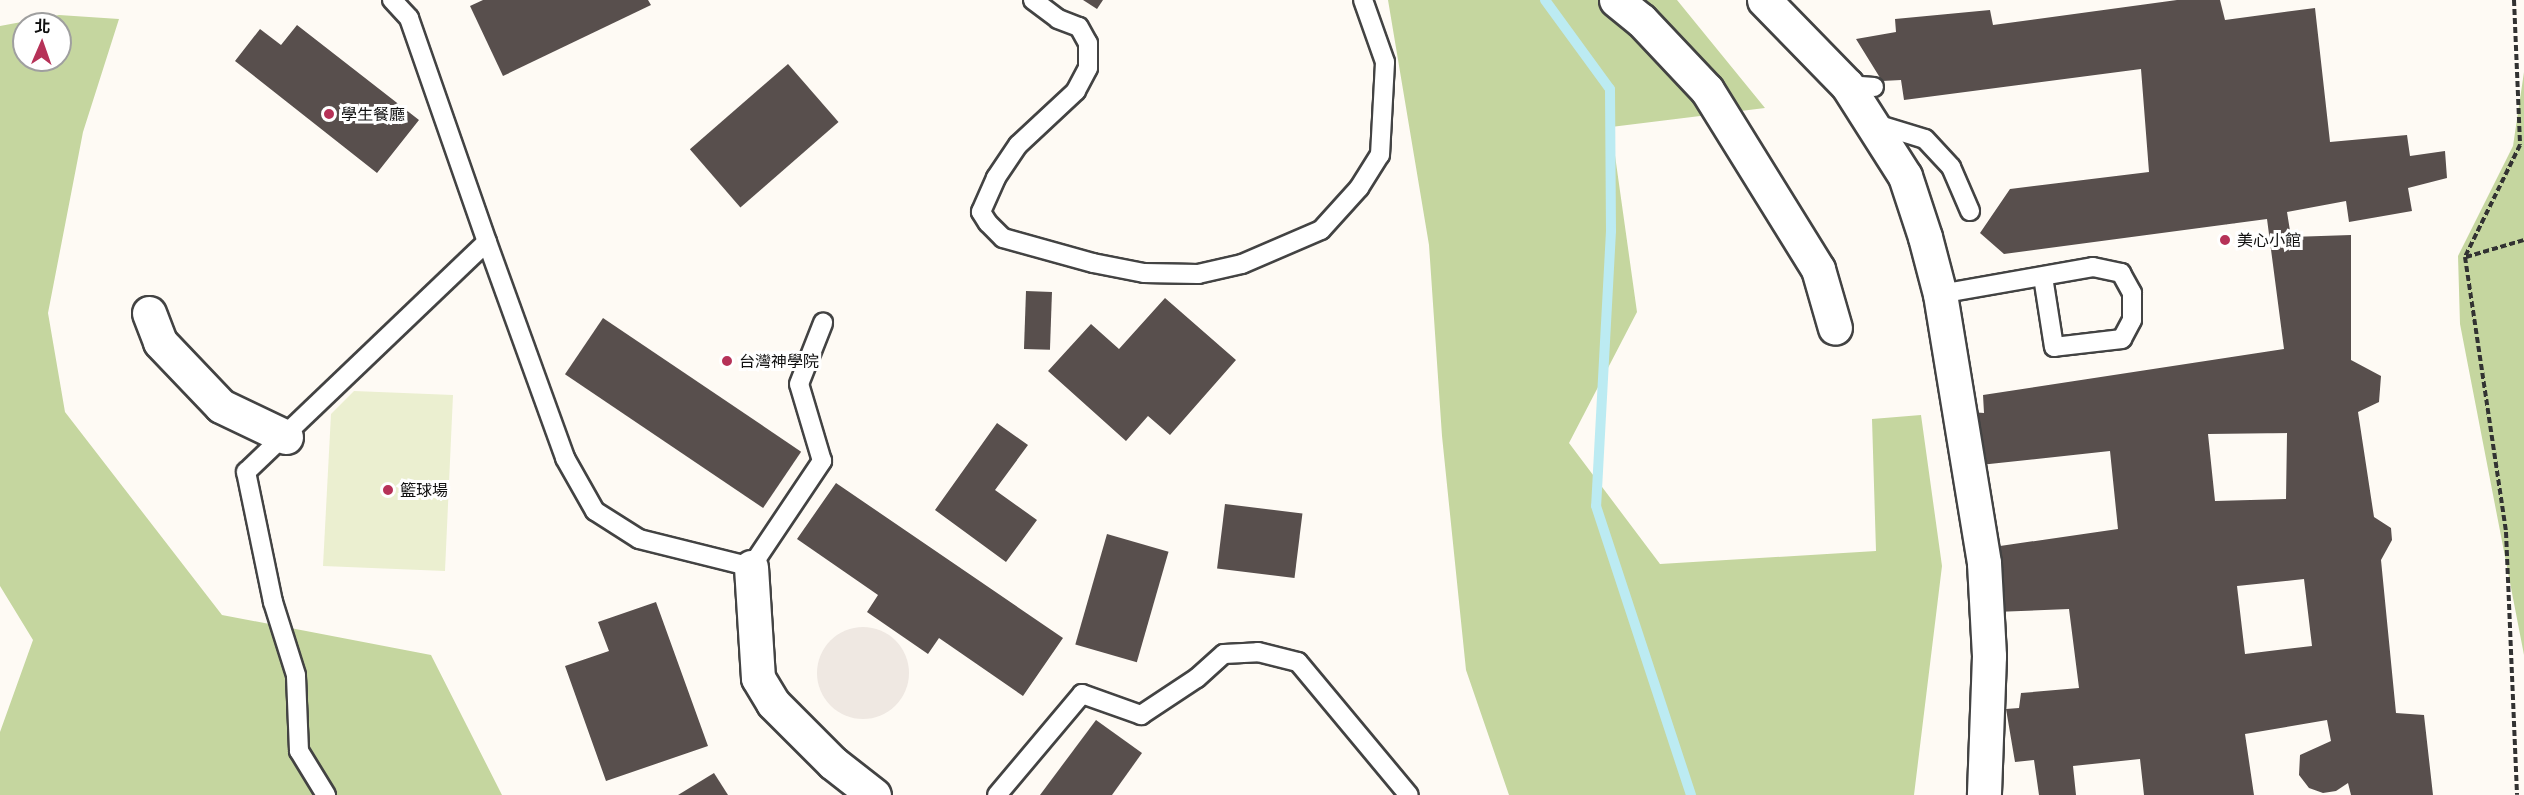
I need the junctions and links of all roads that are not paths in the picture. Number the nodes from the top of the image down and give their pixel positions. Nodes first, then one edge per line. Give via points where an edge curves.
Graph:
1 (392, 0) edge
2 (1033, 0) edge
3 (1363, 0) edge
4 (1616, 0) edge
5 (1764, 0) edge
6 (1873, 123) junction
7 (1970, 211) dead end
8 (487, 242) junction
9 (2043, 277) junction
10 (1940, 294) junction
11 (149, 313) dead end
12 (823, 323) dead end
13 (1835, 328) dead end
14 (286, 437) junction
15 (751, 567) junction
16 (326, 795) edge
17 (874, 795) edge
18 (997, 795) edge
19 (1409, 795) edge
20 (1984, 795) edge

1 - 8 lane via 409,18
2 - 3 lane via 1058,19 1079,27 1088,43 1088,68 1076,91 1018,145 988,191 981,212 984,218 1003,238 1046,251 1144,273 1198,274 1242,264 1321,230 1359,188 1380,155 1385,62
4 - 13 street via 1641,20 1707,90 1818,269
5 - 6 street via 1860,86
6 - 7 lane via 1925,139 1951,167
6 - 10 street via 1905,176
8 - 14 lane
8 - 15 lane via 565,458 595,511 639,539
9 - 9 lane via 2094,267 2121,273 2132,302 2132,320 2122,339 2054,347
9 - 10 lane
10 - 20 street via 1984,563 1989,656
11 - 14 street via 160,342 221,406
12 - 15 lane via 799,384 822,460
14 - 16 lane via 246,472 273,602 296,675 299,751
15 - 17 street via 758,678 773,703 833,763
18 - 19 lane via 1082,694 1141,715 1197,678 1224,654 1258,652 1298,662

